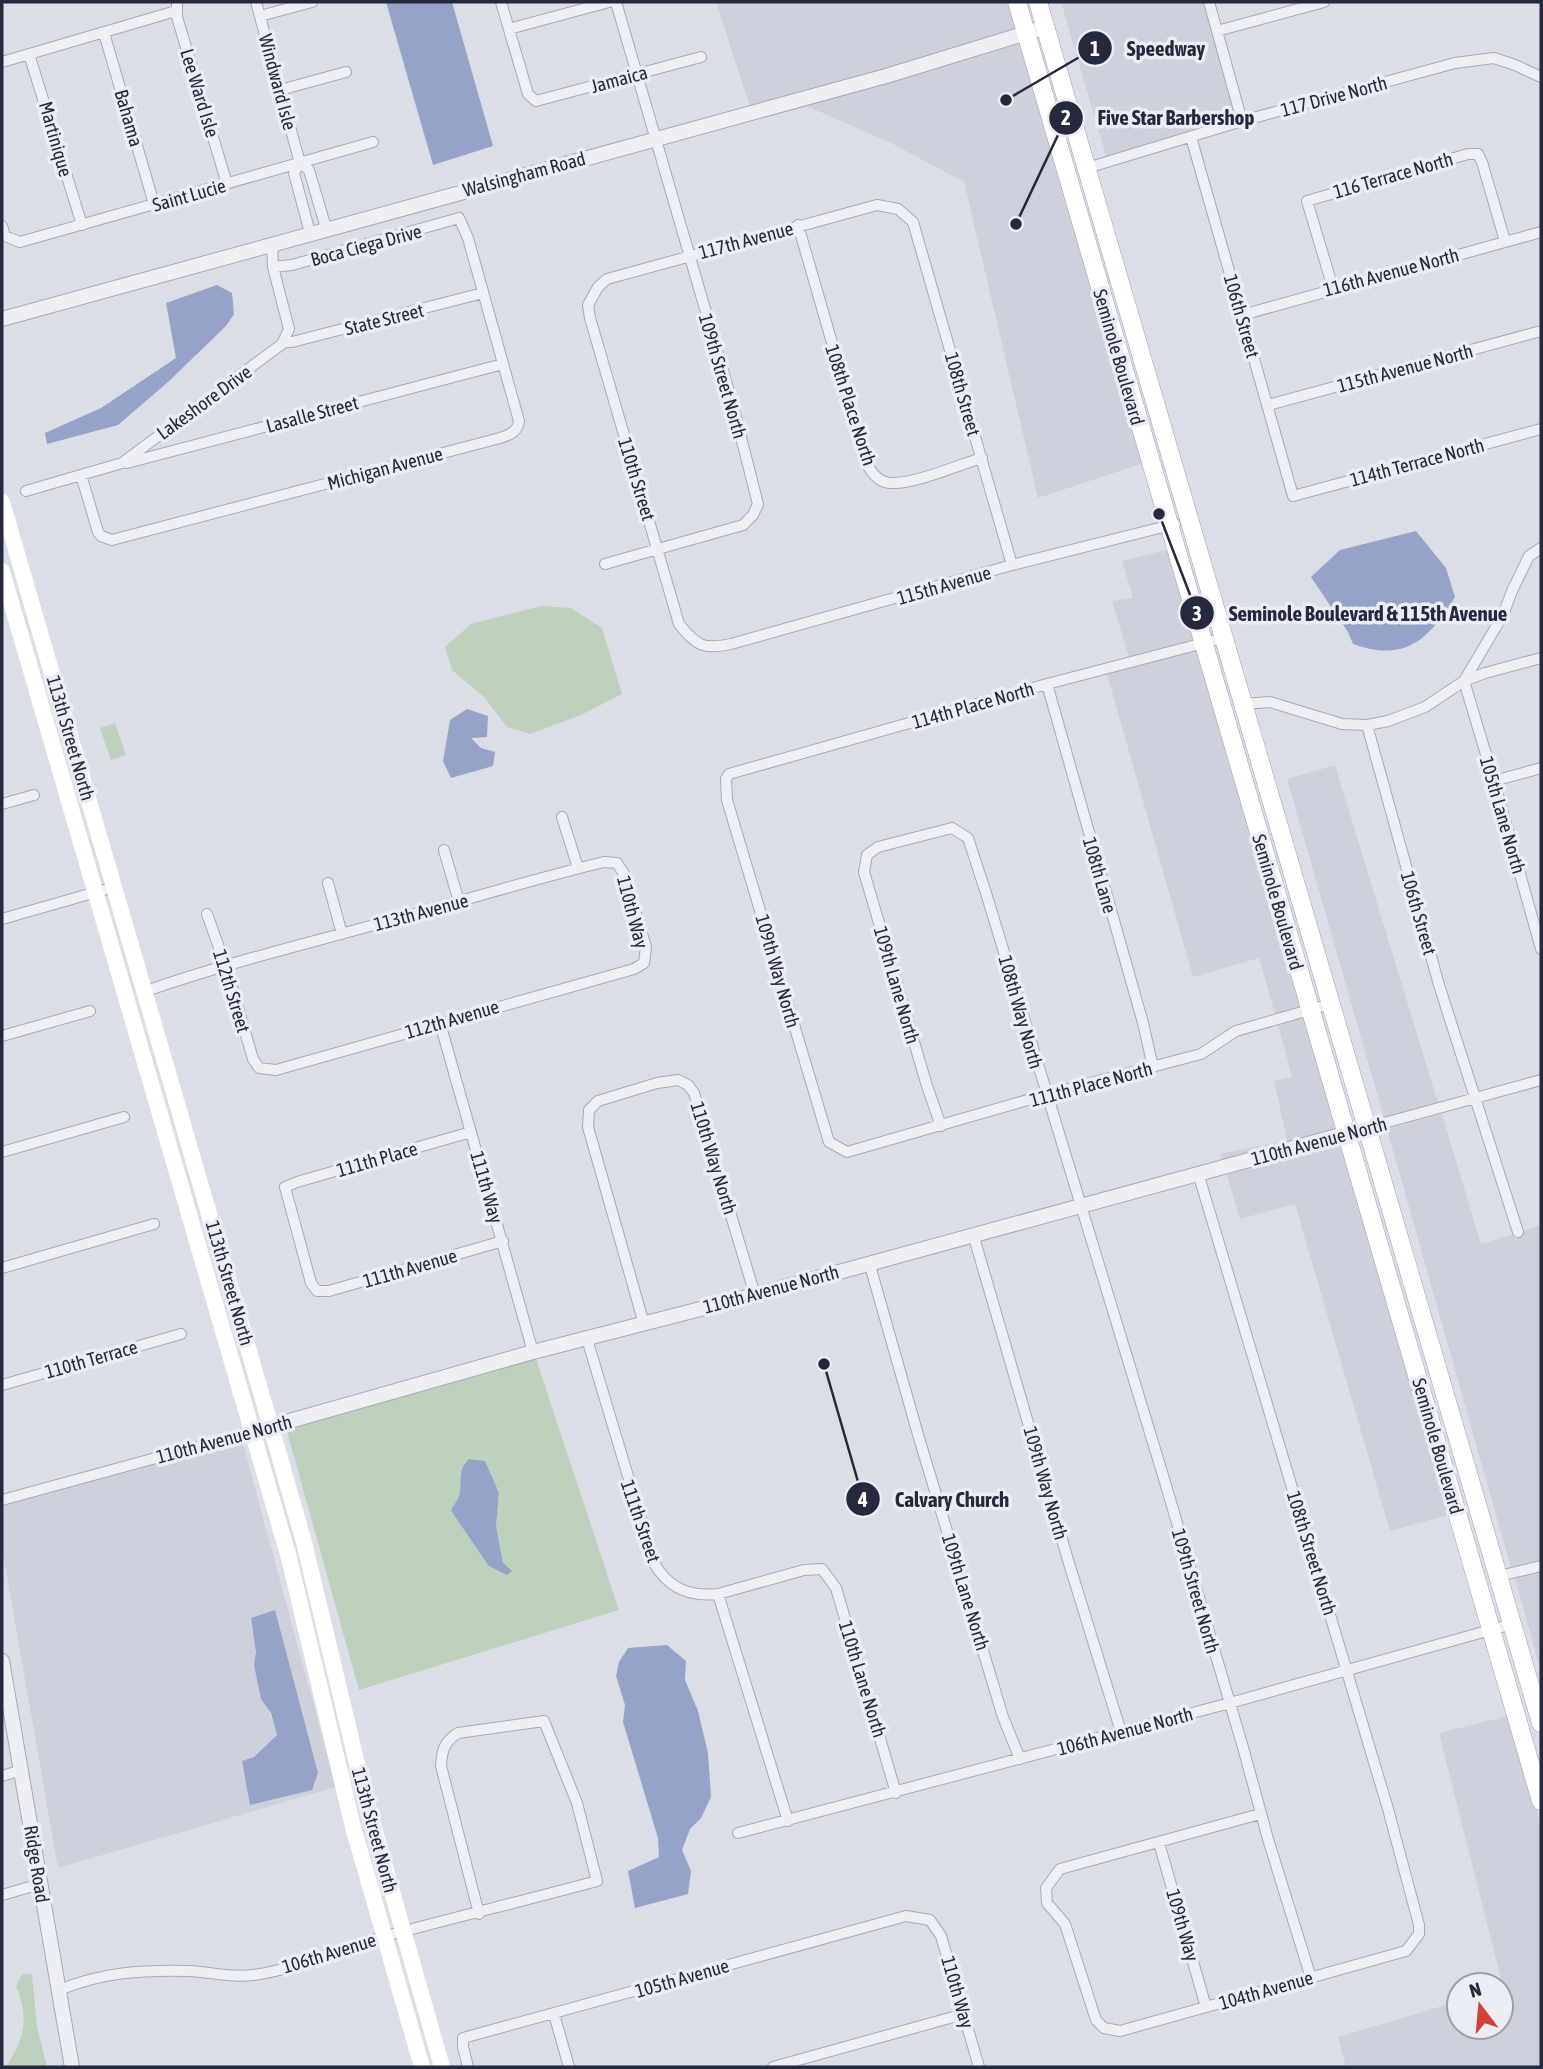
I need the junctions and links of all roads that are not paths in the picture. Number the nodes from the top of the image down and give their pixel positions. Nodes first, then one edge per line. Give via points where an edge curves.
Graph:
1 (256, 2) edge
2 (312, 2) edge
3 (501, 2) edge
4 (609, 2) edge
5 (616, 2) edge
6 (1017, 2) edge
7 (1038, 2) edge
8 (1209, 2) edge
9 (1324, 2) edge
10 (177, 6) edge
11 (260, 16) junction
12 (1046, 27) junction
13 (509, 29) junction
14 (1217, 31) junction
15 (104, 33) junction
16 (1026, 33) junction
17 (29, 54) junction
18 (701, 57) dead end
19 (2, 62) edge
20 (346, 72) dead end
21 (636, 74) junction
22 (1541, 77) edge
23 (279, 89) junction
24 (1242, 121) junction
25 (1191, 136) junction
26 (656, 138) junction
27 (373, 142) dead end
28 (300, 163) junction
29 (1087, 168) junction
30 (227, 184) junction
31 (154, 204) junction
32 (459, 218) joint
33 (913, 222) joint
34 (82, 225) junction
35 (798, 225) junction
36 (326, 228) junction
37 (3, 231) edge
38 (1541, 232) edge
39 (310, 233) junction
40 (1504, 241) junction
41 (272, 243) junction
42 (688, 256) junction
43 (273, 267) junction
44 (1333, 288) junction
45 (484, 293) junction
46 (588, 305) joint
47 (1242, 314) junction
48 (2, 319) edge
49 (1541, 331) edge
50 (1137, 340) junction
51 (284, 342) junction
52 (1115, 345) junction
53 (503, 364) junction
54 (1268, 405) junction
55 (1541, 429) edge
56 (982, 458) junction
57 (122, 463) junction
58 (81, 475) junction
59 (26, 491) dead end
60 (1293, 496) joint
61 (2, 502) edge
62 (1189, 520) junction
63 (1168, 526) junction
64 (1541, 548) edge
65 (658, 550) junction
66 (605, 564) dead end
67 (1012, 565) junction
68 (2, 571) edge
69 (1223, 638) junction
70 (1203, 643) junction
71 (700, 645) joint
72 (1541, 657) edge
73 (1464, 681) junction
74 (1047, 684) junction
75 (1243, 704) junction
76 (1367, 725) junction
77 (1541, 768) edge
78 (726, 779) joint
79 (1494, 781) junction
80 (34, 795) dead end
81 (2, 804) edge
82 (562, 817) dead end
83 (878, 847) joint
84 (444, 850) dead end
85 (617, 863) joint
86 (578, 868) junction
87 (328, 883) dead end
88 (114, 887) junction
89 (95, 892) junction
90 (459, 902) junction
91 (207, 914) dead end
92 (2, 919) edge
93 (342, 934) junction
94 (1541, 949) edge
95 (644, 963) joint
96 (226, 967) junction
97 (146, 991) junction
98 (1330, 1004) junction
99 (1310, 1010) junction
100 (90, 1011) dead end
101 (440, 1023) junction
102 (2, 1037) edge
103 (1153, 1067) junction
104 (259, 1068) joint
105 (1541, 1080) edge
106 (1045, 1095) junction
107 (1475, 1099) junction
108 (124, 1117) dead end
109 (941, 1126) junction
110 (1366, 1128) junction
111 (471, 1132) junction
112 (1347, 1134) junction
113 (2, 1152) edge
114 (847, 1152) joint
115 (1199, 1173) junction
116 (1081, 1204) junction
117 (154, 1224) dead end
118 (1518, 1232) dead end
119 (973, 1234) junction
120 (503, 1241) junction
121 (869, 1262) junction
122 (2, 1268) edge
123 (317, 1290) joint
124 (755, 1294) junction
125 (643, 1324) junction
126 (181, 1334) dead end
127 (587, 1339) junction
128 (533, 1352) junction
129 (2, 1385) edge
130 (271, 1427) junction
131 (251, 1432) junction
132 (2, 1500) edge
133 (1541, 1566) edge
134 (1499, 1576) junction
135 (718, 1594) junction
136 (1512, 1624) junction
137 (1491, 1630) junction
138 (2, 1661) edge
139 (2, 1667) edge
140 (1347, 1671) junction
141 (1535, 1682) edge
142 (1230, 1703) junction
143 (1541, 1723) edge
144 (1121, 1732) junction
145 (1020, 1759) junction
146 (22, 1770) junction
147 (2, 1776) edge
148 (897, 1793) junction
149 (1541, 1801) edge
150 (1260, 1814) junction
151 (788, 1821) junction
152 (738, 1833) dead end
153 (1159, 1843) junction
154 (40, 1884) junction
155 (2, 1895) edge
156 (479, 1914) junction
157 (930, 1920) joint
158 (404, 1932) junction
159 (1419, 1934) joint
160 (384, 1936) junction
161 (1311, 1978) junction
162 (58, 1990) junction
163 (1206, 2007) junction
164 (554, 2014) junction
165 (964, 2014) junction
166 (72, 2067) edge
167 (422, 2067) edge
168 (442, 2067) edge
169 (468, 2067) edge
170 (569, 2067) edge
171 (773, 2067) edge
172 (979, 2067) edge

1 - 11 street, Windward Isle
2 - 11 street
3 - 13 street
4 - 13 street
5 - 21 street, 109th Street North
6 - 16 main road, Seminole Boulevard
7 - 12 main road, Seminole Boulevard
8 - 14 street
9 - 14 street
10 - 15 street
10 - 30 street, Lee Ward Isle
11 - 23 street, Windward Isle
12 - 16 street, Walsingham Road
12 - 29 main road, Seminole Boulevard
13 - 21 street, Jamaica via 528,93 536,102
14 - 24 street
15 - 17 street
15 - 31 street, Bahama
16 - 26 street, Walsingham Road
16 - 52 main road, Seminole Boulevard
17 - 19 street
17 - 34 street, Martinique
18 - 21 street, Jamaica
20 - 23 street
21 - 26 street, 109th Street North
22 - 24 street, 117 Drive North via 1494,58 1469,60
23 - 28 street, Windward Isle
24 - 25 street, 117 Drive North
25 - 29 street, 117 Drive North
25 - 47 street, 106th Street
26 - 36 street, Walsingham Road
26 - 42 street, 109th Street North
27 - 28 street, Saint Lucie
28 - 30 street, Saint Lucie
28 - 36 street via 309,170
28 - 39 street via 294,173
29 - 50 main road, Seminole Boulevard
30 - 31 street, Saint Lucie
31 - 34 street, Saint Lucie
32 - 43 street, Boca Ciega Drive
32 - 45 street, Michigan Avenue
33 - 35 street, 117th Avenue via 898,209 877,205
33 - 56 street, 108th Street
34 - 37 street, Saint Lucie via 20,242
35 - 42 street, 117th Avenue
35 - 56 street, 108th Place North via 873,474 891,483 908,481
36 - 39 street, Walsingham Road
38 - 40 street, 116th Avenue North
39 - 41 street, Walsingham Road
40 - 44 street, 116th Avenue North
40 - 44 street, 116 Terrace North via 1482,162 1478,153 1468,154 1307,201
41 - 43 street
41 - 48 street, Walsingham Road
42 - 46 street, 117th Avenue via 607,279
42 - 65 street, 109th Street North via 758,504 743,525
43 - 51 street via 289,329
44 - 47 street, 116th Avenue North
45 - 51 street, State Street
45 - 53 street, Michigan Avenue
46 - 65 street, 110th Street
47 - 54 street, 106th Street
49 - 54 street, 115th Avenue North
50 - 52 main road
50 - 62 main road, Seminole Boulevard
51 - 57 street, Lakeshore Drive
52 - 63 main road, Seminole Boulevard
53 - 57 street, Lasalle Street
53 - 58 street, Michigan Avenue via 519,421 510,435 121,538 106,539 98,532
54 - 60 street, 106th Street
55 - 60 street, 114th Terrace North
56 - 67 street, 108th Street
57 - 58 street, Lakeshore Drive
58 - 59 street, Lakeshore Drive
61 - 88 main road, 113th Street North
62 - 63 street, 115th Avenue
62 - 69 main road, Seminole Boulevard
63 - 67 street, 115th Avenue
63 - 70 main road, Seminole Boulevard
64 - 73 street via 1529,556 1498,624
65 - 66 street
65 - 71 street, 110th Street via 679,624
67 - 71 street, 115th Avenue via 731,644 711,649
68 - 89 main road, 113th Street North
69 - 70 street, 114th Place North
69 - 75 main road, Seminole Boulevard
70 - 74 street, 114th Place North
70 - 99 main road, Seminole Boulevard
72 - 73 street
73 - 76 street via 1409,715
73 - 79 street, 105th Lane North
74 - 78 street, 114th Place North via 729,774
74 - 103 street, 108th Lane
75 - 76 street via 1270,702 1324,720
75 - 98 main road, Seminole Boulevard
76 - 107 street, 106th Street
77 - 79 street
78 - 114 street, 109th Way North via 727,800 828,1142
79 - 94 street, 105th Lane North
80 - 81 street
82 - 86 street
83 - 106 street, 108th Way North via 952,828 968,838
83 - 109 street, 109th Lane North via 867,855 864,872
84 - 90 street
85 - 86 street, 113th Avenue
85 - 95 street, 110th Way via 625,874 646,947
86 - 90 street, 113th Avenue
87 - 93 street
88 - 89 street
88 - 97 main road, 113th Street North
89 - 92 street
89 - 131 main road, 113th Street North
90 - 93 street, 113th Avenue
91 - 96 street, 112th Street
93 - 96 street, 113th Avenue
95 - 101 street, 112th Avenue
96 - 97 street, 113th Avenue
96 - 104 street, 112th Street
97 - 130 main road, 113th Street North
98 - 99 street, 111th Place North
98 - 110 main road, Seminole Boulevard
99 - 103 street, 111th Place North via 1236,1031 1201,1054
99 - 112 main road, Seminole Boulevard
100 - 102 street
101 - 104 street, 112th Avenue via 276,1070
101 - 111 street, 111th Way
103 - 106 street, 111th Place North
105 - 107 street, 110th Avenue North
106 - 109 street, 111th Place North
106 - 116 street, 108th Way North
107 - 110 street, 110th Avenue North
107 - 118 street, 106th Street
108 - 113 street
109 - 114 street, 111th Place North
110 - 112 street, 110th Avenue North
110 - 134 main road, Seminole Boulevard
111 - 120 street, 111th Way
111 - 123 street, 111th Place via 285,1187 311,1283
112 - 115 street, 110th Avenue North
112 - 137 main road, Seminole Boulevard
115 - 116 street, 110th Avenue North
115 - 140 street, 108th Street North
116 - 119 street, 110th Avenue North
116 - 142 street, 109th Street North
117 - 122 street
119 - 121 street, 110th Avenue North
119 - 144 street, 109th Way North
120 - 123 street, 111th Avenue via 329,1291
120 - 128 street, 111th Way
121 - 124 street, 110th Avenue North
121 - 145 street, 109th Lane North via 1003,1717
124 - 125 street, 110th Avenue North
124 - 125 street, 110th Way North via 694,1093 678,1080 657,1083 598,1101 589,1110 588,1127
125 - 127 street, 110th Avenue North
126 - 129 street, 110th Terrace
127 - 128 street, 110th Avenue North
127 - 135 street, 111th Street via 653,1563 677,1588 693,1594
128 - 130 street, 110th Avenue North
130 - 131 street, 110th Avenue North
130 - 158 main road, 113th Street North
131 - 132 street, 110th Avenue North
131 - 160 main road, 113th Street North via 289,1558
133 - 134 street
134 - 136 main road, Seminole Boulevard
135 - 148 street, 110th Lane North via 822,1569 836,1588
135 - 151 street
136 - 137 street, 106th Avenue North
136 - 141 main road, Seminole Boulevard
137 - 140 street, 106th Avenue North
137 - 149 main road, Seminole Boulevard
138 - 139 street, Ridge Road
139 - 146 street, Ridge Road
140 - 142 street, 106th Avenue North
140 - 159 street, 108th Street North
141 - 143 main road, Seminole Boulevard
142 - 144 street, 106th Avenue North
142 - 150 street, 109th Street North
144 - 145 street, 106th Avenue North
145 - 148 street, 106th Avenue North
146 - 147 street
146 - 154 street, Ridge Road
148 - 151 street, 106th Avenue North
150 - 153 street
150 - 161 street, 109th Street North
151 - 152 street, 106th Avenue North
153 - 163 street, 109th Way
153 - 163 street, 104th Avenue via 1059,1869 1046,1888 1047,1903 1065,1924 1096,2021 1104,2028 1120,2031
154 - 155 street
154 - 162 street, Ridge Road
156 - 156 street, 106th Avenue via 441,1766 442,1751 446,1740 458,1732 544,1721 576,1802 597,1881
156 - 158 street, 106th Avenue
157 - 164 street, 105th Avenue via 906,1916
157 - 165 street, 110th Way via 941,1936
158 - 160 street, 106th Avenue
158 - 168 main road, 113th Street North
159 - 161 street, 104th Avenue via 1406,1951
160 - 162 street, 106th Avenue via 253,1975 124,1971
160 - 167 main road, 113th Street North
161 - 163 street, 104th Avenue
162 - 166 street, Ridge Road
164 - 169 street, 105th Avenue via 463,2038
164 - 170 street
165 - 171 street
165 - 172 street, 110th Way

